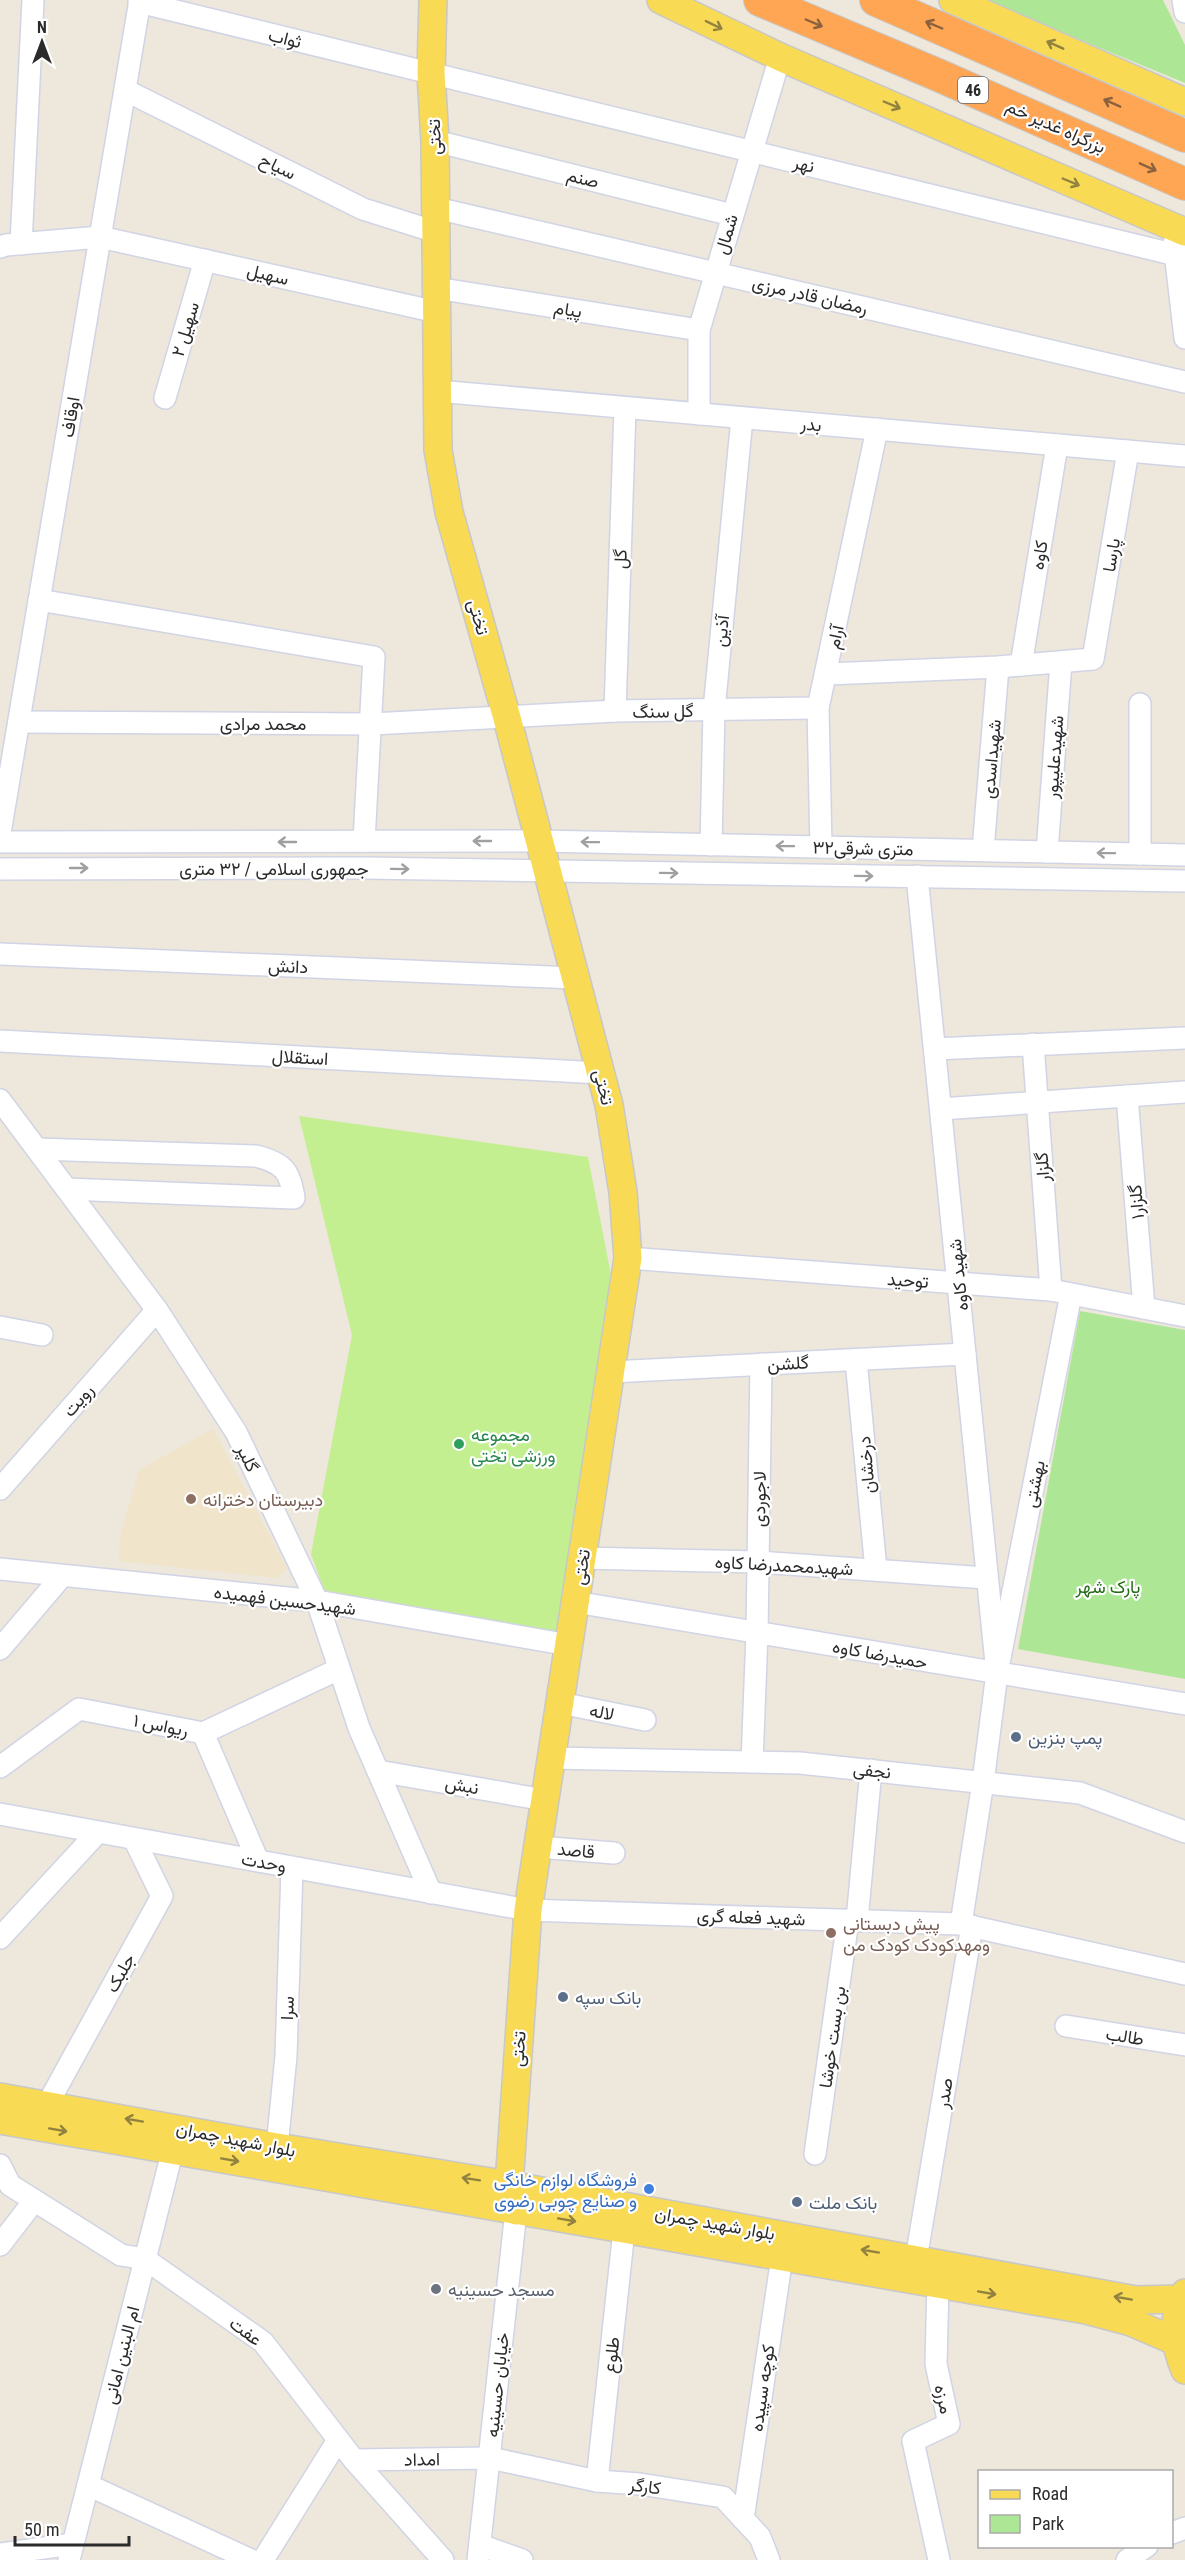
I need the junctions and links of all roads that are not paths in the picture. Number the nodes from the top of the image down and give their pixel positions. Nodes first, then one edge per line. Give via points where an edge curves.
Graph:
1 (33, 0) edge
2 (433, 0) edge
3 (661, 0) edge
4 (760, 0) edge
5 (876, 0) edge
6 (954, 0) edge
7 (1183, 0) edge
8 (140, 1) edge
9 (1185, 12) edge
10 (780, 57) junction
11 (431, 74) junction
12 (125, 90) junction
13 (1185, 102) edge
14 (1185, 136) edge
15 (435, 141) junction
16 (752, 152) junction
17 (1185, 184) edge
18 (732, 215) junction
19 (436, 220) junction
20 (100, 237) junction
21 (1178, 238) edge
22 (21, 244) junction
23 (0, 247) edge
24 (206, 260) junction
25 (714, 273) junction
26 (436, 300) junction
27 (699, 330) junction
28 (1185, 338) edge
29 (1185, 382) edge
30 (437, 391) junction
31 (165, 398) dead end
32 (625, 408) junction
33 (699, 414) junction
34 (742, 418) junction
35 (877, 429) junction
36 (1057, 445) junction
37 (1128, 451) junction
38 (1185, 456) edge
39 (39, 600) junction
40 (1060, 662) junction
41 (1021, 665) junction
42 (998, 667) junction
43 (827, 674) junction
44 (1140, 704) dead end
45 (818, 708) junction
46 (714, 710) junction
47 (615, 711) junction
48 (507, 718) junction
49 (19, 722) junction
50 (372, 724) junction
51 (0, 833) edge
52 (540, 841) junction
53 (0, 842) edge
54 (41, 842) junction
55 (364, 842) junction
56 (711, 845) junction
57 (821, 847) junction
58 (983, 850) junction
59 (1047, 852) junction
60 (1140, 854) junction
61 (1185, 855) edge
62 (42, 868) junction
63 (0, 869) edge
64 (548, 871) junction
65 (917, 876) junction
66 (1185, 880) edge
67 (0, 954) edge
68 (575, 978) junction
69 (1185, 1038) edge
70 (0, 1041) edge
71 (1033, 1044) junction
72 (935, 1049) junction
73 (601, 1072) junction
74 (1185, 1092) edge
75 (1127, 1096) junction
76 (0, 1100) edge
77 (1037, 1102) junction
78 (941, 1109) junction
79 (37, 1149) junction
80 (67, 1189) junction
81 (628, 1258) junction
82 (959, 1284) junction
83 (1061, 1292) junction
84 (1144, 1308) junction
85 (157, 1310) junction
86 (1185, 1316) edge
87 (0, 1327) edge
88 (42, 1335) dead end
89 (965, 1354) junction
90 (856, 1360) junction
91 (761, 1364) junction
92 (611, 1372) junction
93 (0, 1489) edge
94 (582, 1558) junction
95 (758, 1562) junction
96 (0, 1569) edge
97 (876, 1570) junction
98 (62, 1576) junction
99 (986, 1578) junction
100 (317, 1601) junction
101 (575, 1602) junction
102 (757, 1633) junction
103 (569, 1645) junction
104 (0, 1649) edge
105 (339, 1668) junction
106 (997, 1673) junction
107 (560, 1703) junction
108 (1185, 1704) edge
109 (645, 1720) dead end
110 (203, 1733) junction
111 (552, 1758) junction
112 (752, 1762) junction
113 (0, 1767) edge
114 (871, 1770) junction
115 (378, 1771) junction
116 (983, 1782) junction
117 (545, 1800) junction
118 (1, 1816) edge
119 (98, 1832) junction
120 (1185, 1832) edge
121 (134, 1839) junction
122 (538, 1847) junction
123 (614, 1853) dead end
124 (258, 1861) junction
125 (292, 1868) junction
126 (431, 1893) junction
127 (528, 1910) junction
128 (853, 1920) junction
129 (966, 1925) junction
130 (0, 1938) edge
131 (1185, 1974) edge
132 (1066, 2026) dead end
133 (1185, 2045) edge
134 (0, 2097) edge
135 (47, 2105) junction
136 (0, 2120) edge
137 (176, 2139) junction
138 (277, 2147) junction
139 (815, 2154) dead end
140 (0, 2165) edge
141 (513, 2198) junction
142 (34, 2201) junction
143 (624, 2230) junction
144 (0, 2245) edge
145 (782, 2257) junction
146 (145, 2259) junction
147 (916, 2259) junction
148 (938, 2284) junction
149 (1183, 2296) edge
150 (1175, 2341) junction
151 (1185, 2370) edge
152 (338, 2440) junction
153 (490, 2458) junction
154 (354, 2460) junction
155 (597, 2481) junction
156 (88, 2485) junction
157 (743, 2519) junction
158 (1145, 2548) edge
159 (71, 2552) edge
160 (479, 2553) edge
161 (0, 2554) edge
162 (251, 2560) edge
163 (263, 2560) edge
164 (443, 2560) edge
165 (522, 2560) edge
166 (769, 2560) edge
167 (939, 2560) edge
168 (1127, 2560) edge

1 - 22 street
2 - 11 main road, تختی
3 -> 10 main road
4 -> 17 highway, بزرگراه غدیر خم / 46
14 -> 5 highway, 46
13 -> 6 main road
7 - 9 street
8 - 11 street, ثواب
8 - 12 street, اوقاف
10 - 16 street, شمال
10 -> 21 main road
11 - 15 main road, تختی
11 - 16 street, نهر
12 - 19 street, سیاح via 363,208
12 - 20 street, اوقاف
15 - 18 street, صنم
15 - 19 main road, تختی
16 - 18 street, شمال
16 - 21 street, نهر
18 - 25 street, شمال
19 - 25 street, رمضان قادر مرزی
19 - 26 main road, تختی
20 - 22 street, سهیل
20 - 24 street, سهیل
20 - 39 street, اوقاف
21 - 28 street
22 - 23 street, سهیل
24 - 26 street, سهیل
24 - 31 street, سهیل ۲
25 - 27 street, شمال
25 - 29 street, رمضان قادر مرزی
26 - 27 street, پیام
26 - 30 main road, تختی
27 - 33 street, شمال
30 - 32 street, بدر
30 - 48 main road, تختی via 438,450 449,512
32 - 33 street, بدر
32 - 47 street, گل
33 - 34 street, بدر
34 - 35 street, بدر
34 - 46 street, آذین
35 - 36 street, بدر
35 - 43 street, آرام
36 - 37 street, بدر
36 - 41 street, کاوه
37 - 38 street, بدر
37 - 40 street, پارسا via 1093,659
39 - 49 street, اوقاف
39 - 50 street via 374,657
40 - 41 street
40 - 59 street, شهیدعلیپور
41 - 42 street
42 - 43 street
42 - 58 street, شهیداسدی
43 - 45 street, آرام
44 - 60 street
45 - 46 street, گل سنگ
45 - 57 street, آرام
46 - 47 street, گل سنگ
46 - 56 street, آذین
47 - 48 street, گل سنگ
48 - 50 street, محمد مرادی
48 - 52 main road, تختی
49 - 50 street, محمد مرادی
49 - 51 street, اوقاف
50 - 55 street
52 -> 55 street, جمهوری اسلامی / ۳۲ متری
56 -> 52 street, متری شرقی۳۲
52 - 64 main road, تختی
53 - 54 street, جمهوری اسلامی / ۳۲ متری
55 -> 54 street, جمهوری اسلامی / ۳۲ متری
54 - 62 street
57 -> 56 street, متری شرقی۳۲
57 - 58 street, متری شرقی۳۲
58 - 59 street, متری شرقی۳۲
60 -> 59 street, متری شرقی۳۲
60 - 61 street, متری شرقی۳۲
62 - 63 street, جمهوری اسلامی / ۳۲ متری
62 -> 64 street, جمهوری اسلامی / ۳۲ متری
64 -> 65 street, متری شرقی۳۲
64 - 68 main road, تختی
65 - 66 street, متری شرقی۳۲
65 - 72 street, شهید کاوه
67 - 68 street, دانش
68 - 73 main road, تختی
69 - 71 street
70 - 73 street, استقلال
71 - 72 street
71 - 77 street, گلزار
72 - 78 street, شهید کاوه
73 - 81 main road, تختی via 623,1192
74 - 75 street
75 - 77 street
75 - 84 street, گلزار۱
76 - 79 street, گلپر
77 - 78 street
77 - 83 street, گلزار
78 - 82 street, شهید کاوه
79 - 80 street, گلپر
79 - 80 street via 256,1156 278,1162 292,1180 294,1198
80 - 85 street, گلپر
81 - 82 street, توحید
81 - 92 main road, تختی
82 - 83 street, توحید
82 - 89 street, شهید کاوه
83 - 84 street, توحید
83 - 106 street, بهشتی
84 - 86 street, توحید
85 - 93 street, رویت
85 - 100 street, گلپر via 236,1432
87 - 88 street
89 - 90 street, گلشن
89 - 99 street, شهید کاوه
90 - 91 street, گلشن
90 - 97 street, درخشان
91 - 92 street, گلشن
91 - 95 street, لاجوردی
92 - 94 main road, تختی
94 - 95 street, شهیدمحمدرضا کاوه
94 - 101 main road, تختی
95 - 97 street, شهیدمحمدرضا کاوه
95 - 102 street, لاجوردی
96 - 98 street, شهیدحسین فهمیده
97 - 99 street, شهیدمحمدرضا کاوه
98 - 100 street, شهیدحسین فهمیده
98 - 104 street
99 - 106 street, شهید کاوه
100 - 103 street, شهیدحسین فهمیده
100 - 105 street, گلپر
101 - 102 street, حمیدرضا کاوه
101 - 103 main road, تختی
102 - 106 street, حمیدرضا کاوه
102 - 112 street, لاجوردی
103 - 107 main road, تختی
105 - 110 street
105 - 115 street, گلپر
106 - 108 street, حمیدرضا کاوه
106 - 116 street, صدر
107 - 109 street, لاله
107 - 111 main road, تختی
110 - 113 street, ریواس ۱ via 79,1710
110 - 124 street, ریواس ۱
111 - 112 street, نجفی
111 - 117 main road, تختی
112 - 114 street, نجفی
114 - 116 street, نجفی
114 - 128 street, بن بست خوشا
115 - 117 street, نبش
115 - 126 street, گلپر
116 - 120 street, نجفی via 1080,1793
116 - 129 street, صدر
117 - 122 main road, تختی
118 - 119 street, وحدت
119 - 121 street, وحدت
119 - 130 street
121 - 124 street, وحدت
121 - 135 street, جلبک via 162,1896
122 - 123 street, قاصد
122 - 127 main road, تختی
124 - 125 street, وحدت
125 - 126 street, وحدت
125 - 138 street, سرا via 285,2056
126 - 127 street, وحدت
127 - 128 street, شهید فعله گری
127 - 141 main road, تختی
128 - 129 street, شهید فعله گری
128 - 139 street, بن بست خوشا
129 - 131 street, شهید فعله گری
129 - 147 street, صدر
132 - 133 street, طالب
134 - 135 main road, بلوار شهید چمران
137 -> 135 main road, بلوار شهید چمران
136 -> 137 main road, بلوار شهید چمران
137 - 138 main road, بلوار شهید چمران
137 -> 141 main road, بلوار شهید چمران
137 - 146 street, ام البنین امانی
141 -> 138 main road, بلوار شهید چمران
140 - 142 street, عفت via 10,2185
141 -> 143 main road, بلوار شهید چمران
147 -> 141 main road, بلوار شهید چمران
141 - 153 street, خیابان حسینیه
142 - 144 street
142 - 146 street, عفت via 121,2255
143 - 145 main road, بلوار شهید چمران
143 - 155 street, طلوع
145 - 148 main road, بلوار شهید چمران
145 - 157 street, کوچه سپیده
146 - 152 street, عفت via 263,2342
146 - 156 street, ام البنین امانی
149 -> 147 main road, بلوار شهید چمران via 1136,2300
148 -> 150 main road, بلوار شهید چمران via 1086,2310 1131,2322
148 - 167 street, مرزه via 936,2364 949,2424 913,2441
149 - 150 main road
150 - 151 main road
152 - 154 street, عفت
152 - 163 street
153 - 154 street, امداد
153 - 155 street, کارگر
153 - 160 street, خیابان حسینیه
154 - 164 street, عفت
155 - 157 street, کارگر via 723,2497
156 - 159 street, ام البنین امانی
156 - 162 street
157 - 166 street, کارگر via 760,2537
158 - 168 street
159 - 161 street
160 - 165 street

